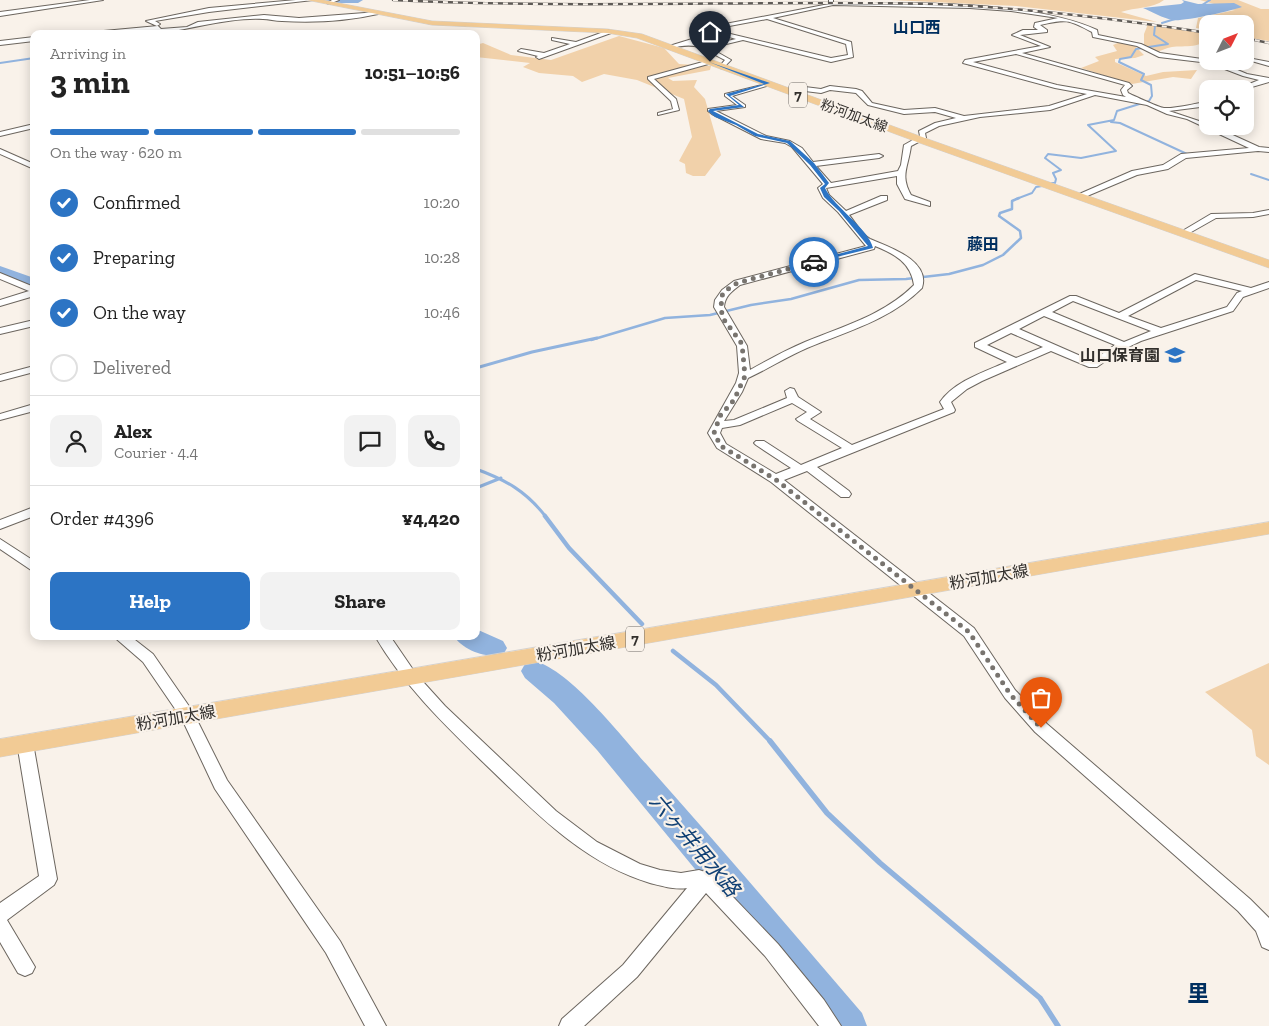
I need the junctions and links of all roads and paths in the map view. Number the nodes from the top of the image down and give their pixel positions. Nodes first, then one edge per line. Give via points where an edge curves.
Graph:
1 (57, 0) edge
2 (101, 0) edge
3 (242, 0) edge
4 (311, 0) edge
5 (333, 2) edge
6 (832, 2) edge
7 (841, 4) junction
8 (248, 7) junction
9 (37, 8) junction
10 (862, 10) dead end
11 (376, 13) junction
12 (0, 14) edge
13 (766, 17) junction
14 (251, 18) junction
15 (1065, 18) junction
16 (158, 28) joint
17 (130, 30) edge
18 (169, 30) edge
19 (609, 32) junction
20 (716, 32) junction
21 (743, 38) junction
22 (30, 39) edge
23 (554, 39) dead end
24 (0, 43) edge
25 (574, 43) junction
26 (689, 43) junction
27 (669, 47) junction
28 (705, 48) junction
29 (522, 51) dead end
30 (1014, 53) junction
31 (1199, 60) edge
32 (1254, 60) edge
33 (710, 62) junction
34 (1269, 64) edge
35 (722, 67) junction
36 (1232, 70) edge
37 (1268, 79) edge
38 (768, 84) junction
39 (1254, 84) edge
40 (792, 93) junction
41 (1093, 94) junction
42 (1141, 102) junction
43 (1199, 105) edge
44 (1162, 110) junction
45 (660, 114) dead end
46 (965, 118) junction
47 (30, 127) edge
48 (0, 134) edge
49 (921, 140) junction
50 (1265, 149) edge
51 (0, 151) edge
52 (878, 156) dead end
53 (812, 164) junction
54 (30, 165) edge
55 (901, 173) junction
56 (828, 184) junction
57 (1080, 197) junction
58 (884, 198) dead end
59 (927, 204) dead end
60 (1269, 212) edge
61 (845, 214) junction
62 (1184, 234) junction
63 (866, 240) junction
64 (1269, 264) edge
65 (0, 276) edge
66 (1269, 285) edge
67 (30, 289) edge
68 (1252, 291) junction
69 (30, 292) edge
70 (0, 303) edge
71 (1043, 312) junction
72 (1120, 316) junction
73 (30, 324) edge
74 (1011, 329) junction
75 (0, 330) edge
76 (1159, 331) junction
77 (1123, 345) junction
78 (1052, 347) junction
79 (1018, 363) junction
80 (30, 370) edge
81 (745, 376) junction
82 (0, 378) edge
83 (30, 408) edge
84 (0, 417) edge
85 (717, 425) junction
86 (760, 443) dead end
87 (851, 449) junction
88 (804, 467) junction
89 (775, 479) junction
90 (846, 494) dead end
91 (30, 514) edge
92 (0, 525) edge
93 (1269, 528) edge
94 (0, 543) edge
95 (30, 565) edge
96 (917, 590) junction
97 (125, 640) edge
98 (385, 640) edge
99 (411, 678) junction
100 (188, 716) junction
101 (25, 743) junction
102 (0, 748) edge
103 (705, 880) junction
104 (0, 914) edge
105 (0, 925) edge
106 (1269, 941) edge
107 (25, 967) dead end
108 (376, 1026) edge
109 (569, 1026) edge
110 (832, 1026) edge

1 - 9 street
2 - 9 street
3 - 8 street via 250,3
4 - 5 main road, 粉河加太線 / 7
4 - 8 street
5 - 11 main road, 粉河加太線 / 7
6 - 7 street
6 - 13 street
7 - 10 street
7 - 15 street via 997,9 1040,12
8 - 14 street
8 - 16 street via 194,12 149,21 155,22
9 - 12 street
11 - 14 street via 308,20
11 - 19 main road, 粉河加太線 / 7 via 432,23
13 - 20 street via 722,26
13 - 21 street via 849,43 851,56 831,60
14 - 18 street
15 - 30 street via 1037,24 1045,31 1016,33 1047,47
15 - 31 street via 1088,24 1095,31 1095,36 1138,44 1159,55
16 - 17 street
19 - 25 street
19 - 27 main road, 粉河加太線 / 7 via 639,36
20 - 21 street
20 - 26 street
21 - 28 street
22 - 24 street
23 - 25 street
25 - 29 street via 541,56
26 - 27 street
26 - 28 street
27 - 33 main road, 粉河加太線 / 7
28 - 35 street via 728,60
30 - 41 street via 965,62
30 - 42 street via 1126,84 1129,86 1124,90 1125,94
32 - 34 street
33 - 35 main road, 粉河加太線 / 7
33 - 45 street via 650,78 674,100 676,110
35 - 38 main road, 粉河加太線 / 7
36 - 37 street
37 - 39 street
38 - 40 main road, 粉河加太線 / 7
38 - 53 street via 727,95 742,106 710,110 757,135 788,142
40 - 46 street via 830,88 856,91 870,104 904,112 935,110
40 - 49 main road, 粉河加太線 / 7
41 - 42 street
41 - 46 street via 1050,108 1016,109
42 - 44 street
43 - 44 street
44 - 50 street
46 - 49 street via 927,128 921,132 924,137
47 - 48 street
49 - 55 street via 908,145
49 - 57 main road, 粉河加太線 / 7
50 - 57 street via 1184,156
51 - 54 street
52 - 53 street
53 - 56 street
55 - 56 street
55 - 59 street via 901,184 908,197
56 - 61 street via 822,188 826,196
57 - 62 main road, 粉河加太線 / 7
58 - 61 street
60 - 62 street via 1214,216
61 - 63 street
62 - 64 main road, 粉河加太線 / 7
63 - 81 street via 871,247 737,283 725,291 721,297 722,317 742,344
63 - 81 street via 906,259 919,277 919,286 912,295 893,309 810,343
65 - 67 street
66 - 68 street
68 - 72 street via 1195,277
68 - 76 street via 1240,295 1230,309
69 - 70 street
71 - 72 street via 1072,298
71 - 74 street
71 - 77 street
72 - 76 street
73 - 75 street
74 - 78 street
74 - 79 street via 979,345
76 - 77 street
77 - 78 street via 1093,365
78 - 79 street
79 - 87 street via 970,383 948,397 945,402 950,410
80 - 82 street
81 - 85 street
83 - 84 street
85 - 87 street via 736,423 791,395 816,412 802,419
85 - 89 street via 714,433 721,446
86 - 88 street
87 - 88 street
88 - 89 street
88 - 90 street
89 - 96 street
91 - 92 street
93 - 96 main road, 粉河加太線 / 7
94 - 95 street
96 - 99 main road, 粉河加太線 / 7
96 - 106 street via 969,632 1010,694 1041,728 1244,905 1264,926
97 - 100 street via 148,658
98 - 99 street
99 - 100 main road, 粉河加太線 / 7
99 - 103 street via 550,816 591,847 636,871 660,878
100 - 101 main road, 粉河加太線 / 7
100 - 108 street via 221,784 333,947
101 - 102 main road, 粉河加太線 / 7
101 - 104 street via 48,879
103 - 109 street via 630,971
103 - 110 street via 737,910
105 - 107 street

